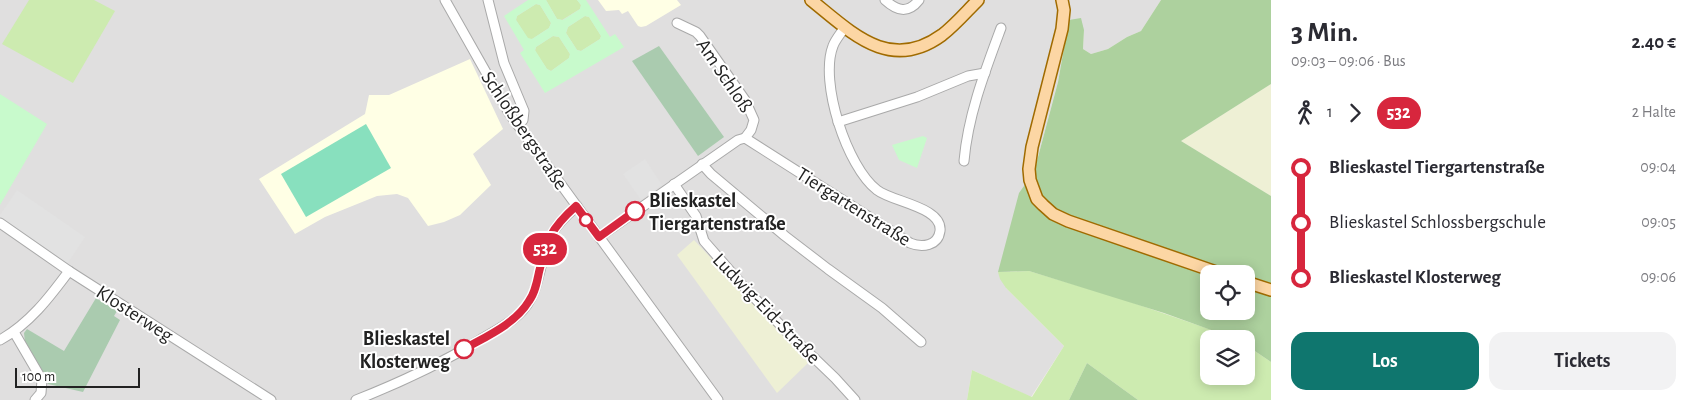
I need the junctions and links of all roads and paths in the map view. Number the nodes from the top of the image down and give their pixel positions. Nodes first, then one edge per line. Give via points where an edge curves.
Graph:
1 (446, 0) edge
2 (488, 0) edge
3 (812, 0) edge
4 (885, 0) edge
5 (919, 0) edge
6 (978, 0) edge
7 (1062, 0) edge
8 (677, 23) dead end
9 (845, 27) junction
10 (1001, 28) dead end
11 (984, 73) junction
12 (838, 122) junction
13 (518, 125) junction
14 (745, 138) junction
15 (964, 161) dead end
16 (702, 164) junction
17 (674, 184) junction
18 (576, 206) junction
19 (0, 223) edge
20 (599, 237) junction
21 (1200, 266) edge
22 (69, 272) junction
23 (1255, 285) edge
24 (1271, 290) edge
25 (14, 332) junction
26 (0, 340) edge
27 (921, 342) dead end
28 (34, 400) edge
29 (271, 400) edge
30 (356, 400) edge
31 (718, 400) edge
32 (855, 400) edge

1 - 13 street, Schloßbergstraße
2 - 13 street via 504,63 524,111 523,120
3 - 9 main road
4 - 5 street via 901,10 914,6
6 - 9 main road via 942,34 906,50 883,49
7 - 21 main road via 1064,19 1029,170 1038,199 1053,214 1068,221
8 - 14 street, Am Schloß via 700,36 744,100 754,120
9 - 12 street, Tiergartenstraße via 832,47 830,60 830,88
10 - 11 street
11 - 12 street
11 - 15 street via 969,123
12 - 14 street, Tiergartenstraße via 858,170 871,185 887,196 934,216 940,230 932,244 910,243
13 - 18 street, Schloßbergstraße
14 - 16 street
16 - 17 street
16 - 27 street via 785,236 882,308
17 - 20 street
17 - 32 street, Ludwig-Eid-Straße via 696,216 704,241 746,289
18 - 20 street, Schloßbergstraße
18 - 30 street via 549,237 536,287 522,311 502,327 449,358
19 - 22 street, Klosterweg
20 - 31 street, Schloßbergstraße
22 - 25 street
22 - 29 street, Klosterweg
23 - 24 main road
25 - 26 street
25 - 28 street via 42,380 41,392

